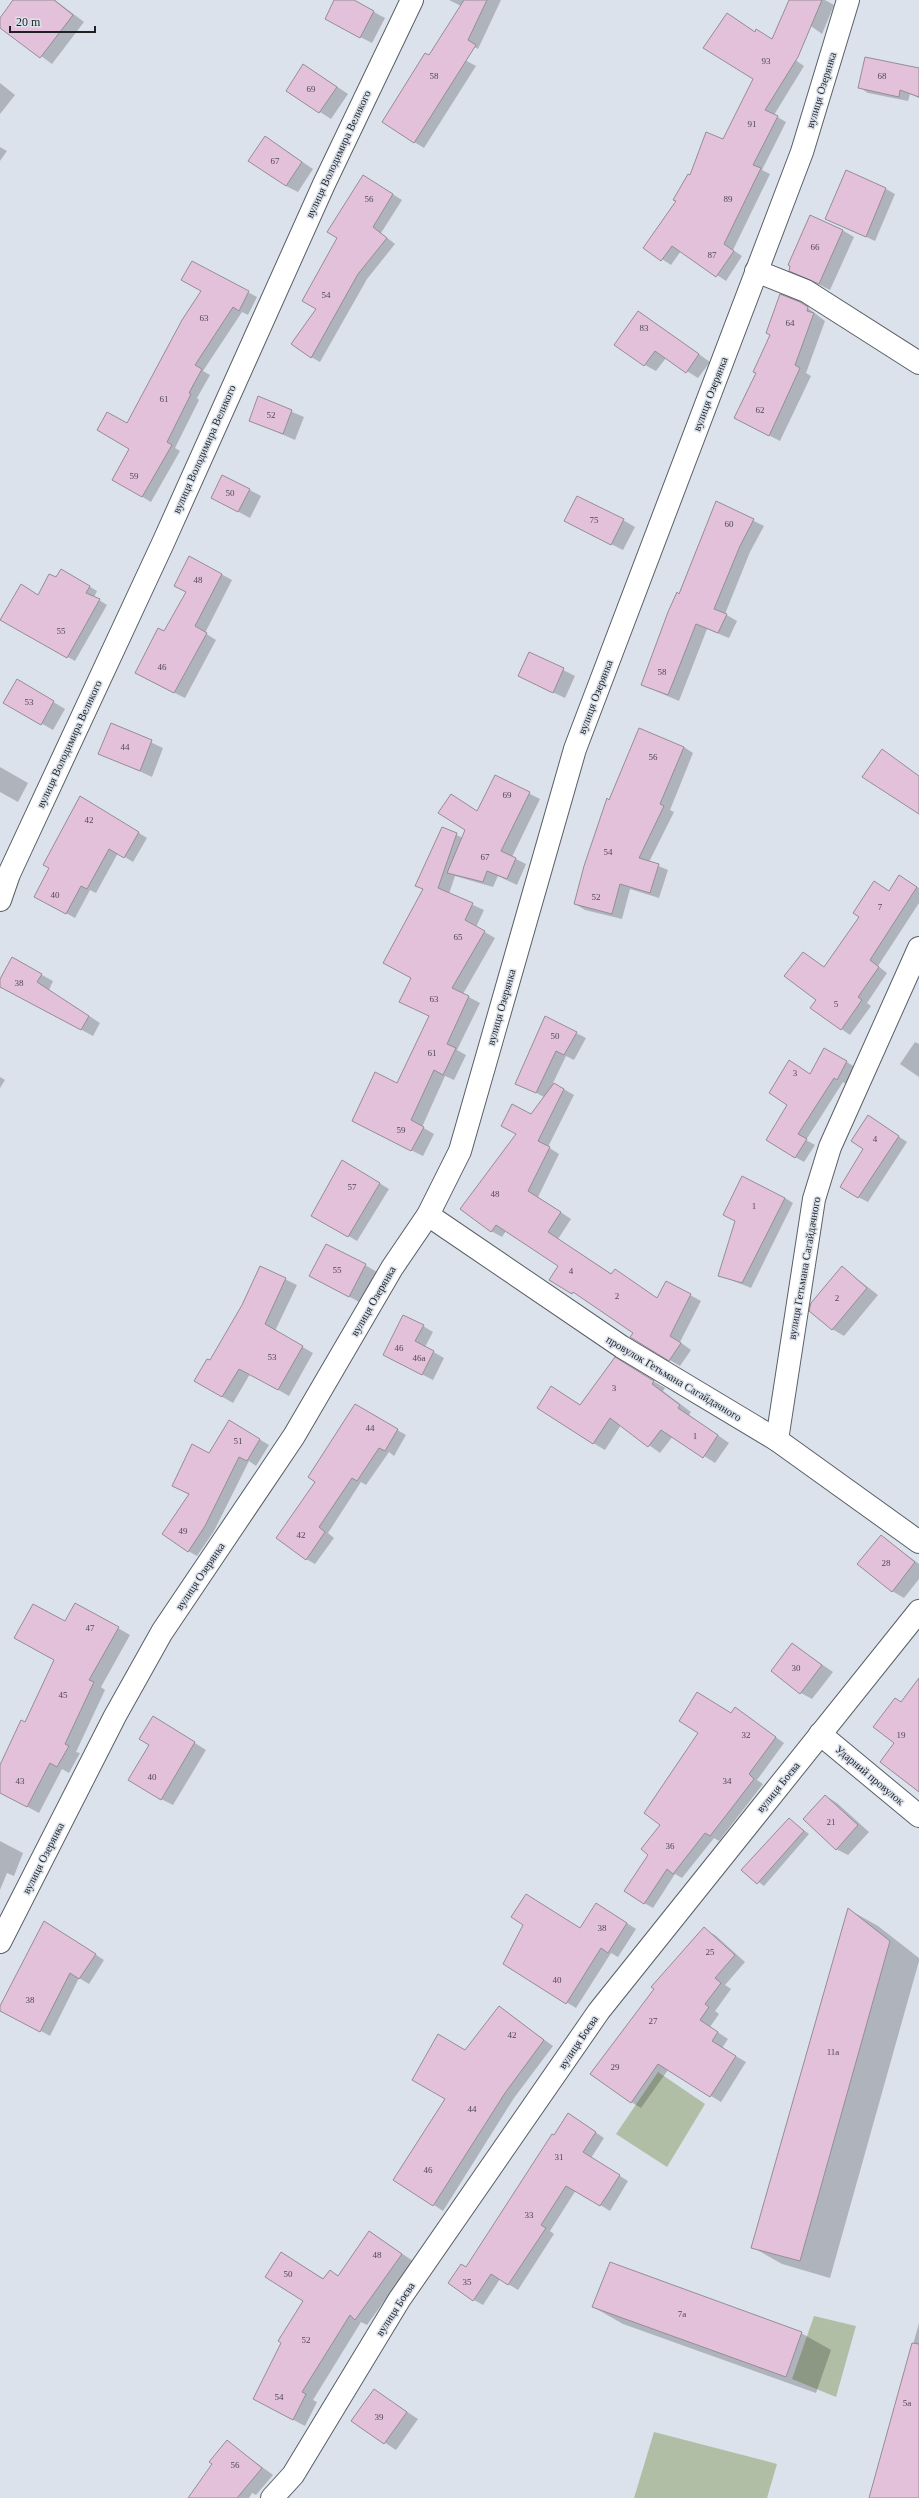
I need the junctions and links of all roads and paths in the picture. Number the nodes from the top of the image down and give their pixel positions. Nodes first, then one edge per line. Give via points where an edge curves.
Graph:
1 (412, 0) edge
2 (848, 0) edge
3 (756, 271) junction
4 (919, 363) edge
5 (0, 900) edge
6 (919, 948) edge
7 (428, 1215) junction
8 (777, 1440) junction
9 (919, 1542) edge
10 (919, 1611) edge
11 (820, 1734) junction
12 (919, 1816) edge
13 (0, 1942) edge
14 (272, 2498) edge

1 - 5 street, вулиця Володимира Великого via 324,184 9,874
2 - 3 street, вулиця Озерянка via 802,152
3 - 4 street via 806,291
3 - 7 street, вулиця Озерянка via 575,748 460,1151
6 - 8 street, вулиця Гетьмана Сагайдачного via 830,1147 814,1199
7 - 8 street, провулок Гетьмана Сагайдачного via 622,1347
7 - 13 street, вулиця Озерянка via 392,1268 294,1436 162,1632 115,1716
8 - 9 street, провулок Гетьмана Сагайдачного
10 - 11 street, вулиця Боєва
11 - 12 street, Ударний провулок
11 - 14 street, вулиця Боєва via 599,2011 399,2300 293,2475

